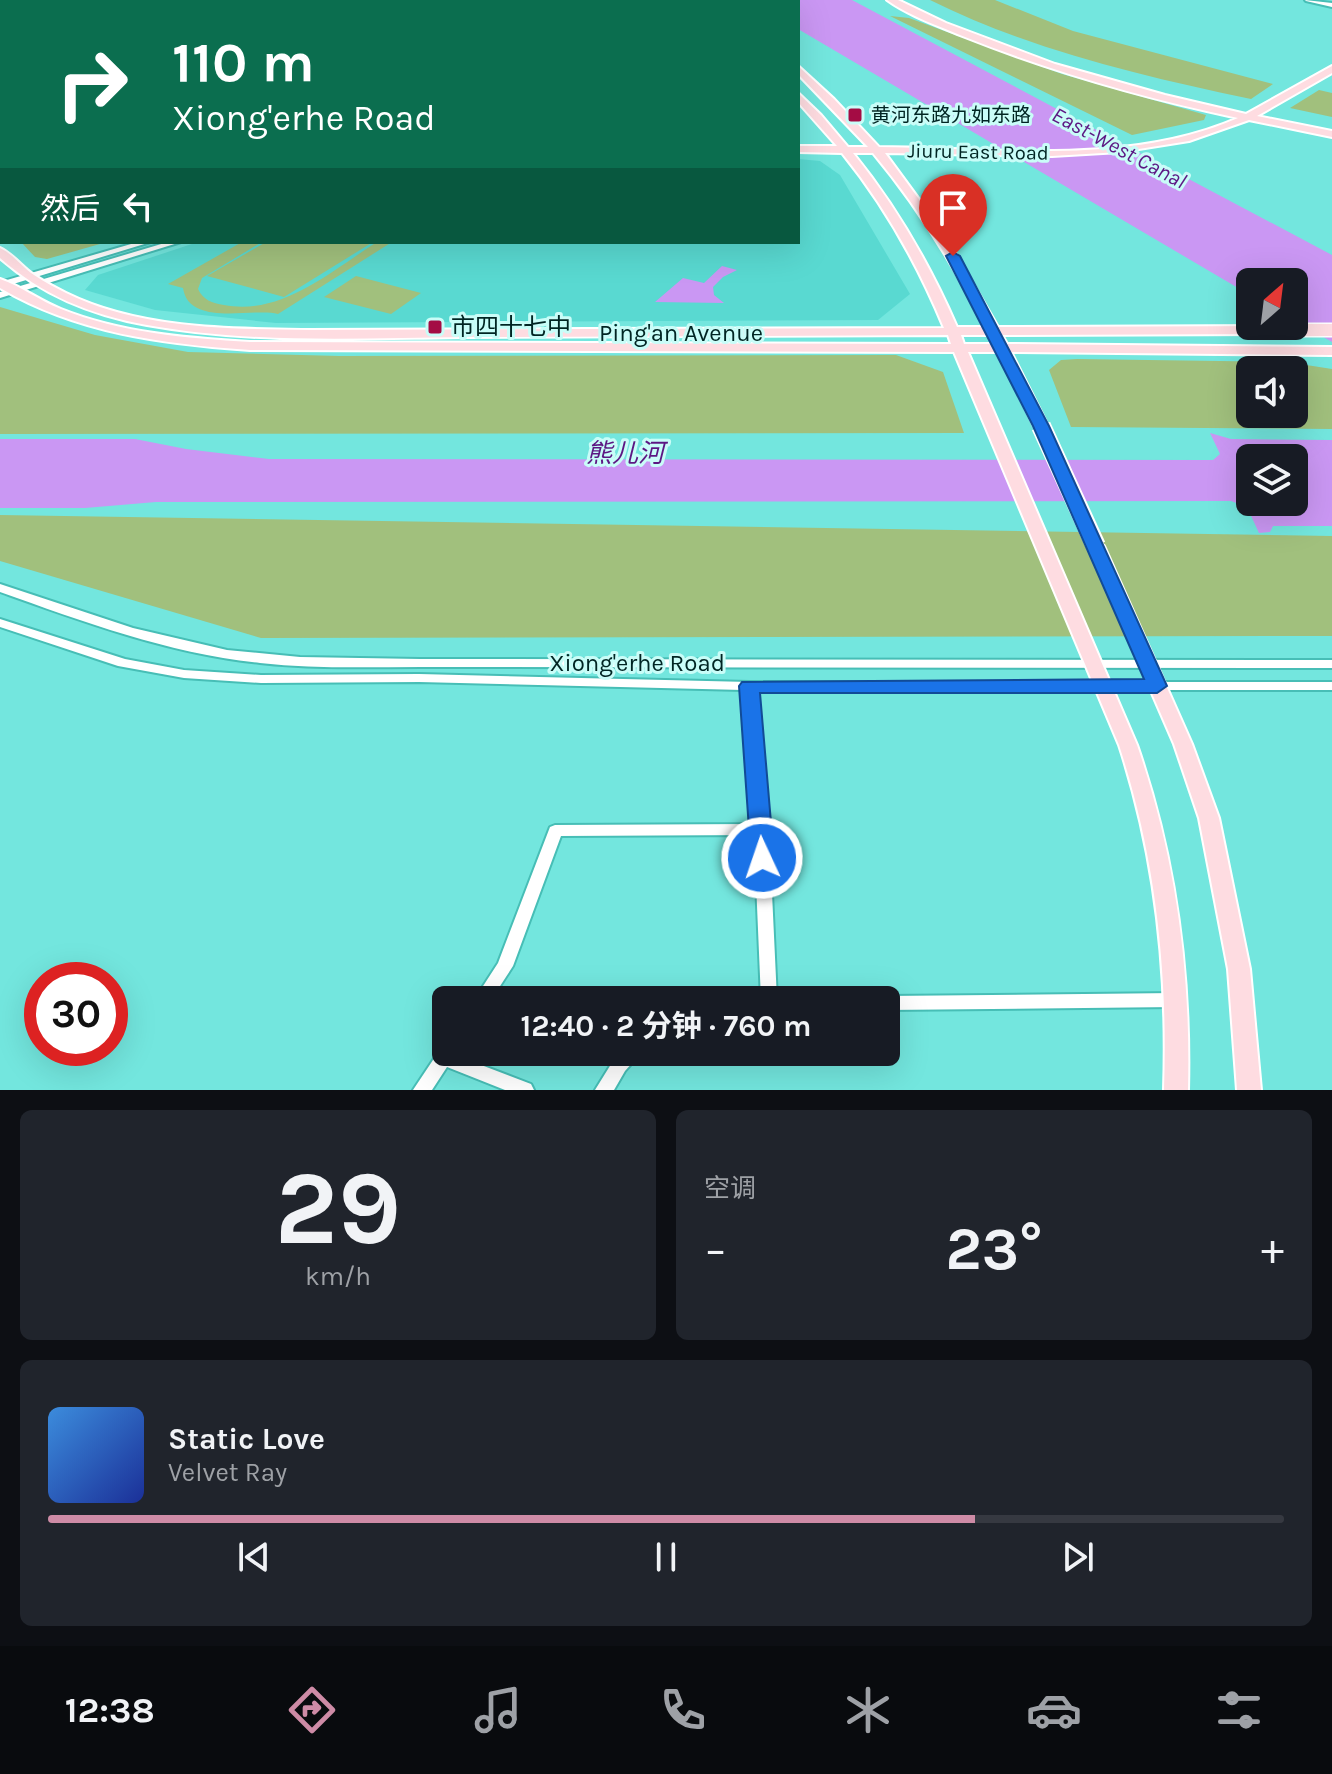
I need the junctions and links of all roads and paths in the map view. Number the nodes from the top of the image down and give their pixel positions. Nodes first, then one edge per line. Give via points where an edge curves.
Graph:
1 (891, 0) edge
2 (913, 0) edge
3 (1308, 0) edge
4 (1332, 5) edge
5 (800, 71) edge
6 (1332, 72) edge
7 (800, 98) edge
8 (1257, 114) junction
9 (1332, 125) edge
10 (1332, 134) edge
11 (800, 150) edge
12 (848, 151) junction
13 (879, 152) junction
14 (133, 244) edge
15 (147, 247) edge
16 (0, 252) edge
17 (34, 281) junction
18 (3, 288) edge
19 (1332, 330) edge
20 (954, 332) junction
21 (993, 332) junction
22 (959, 347) junction
23 (1001, 347) junction
24 (1329, 351) edge
25 (0, 588) edge
26 (0, 623) edge
27 (1095, 664) junction
28 (1147, 664) junction
29 (1332, 664) edge
30 (420, 671) junction
31 (749, 686) junction
32 (1104, 686) junction
33 (1157, 686) junction
34 (1332, 686) edge
35 (761, 829) junction
36 (491, 986) edge
37 (768, 986) edge
38 (1176, 1000) junction
39 (900, 1003) edge
40 (438, 1066) edge
41 (471, 1066) edge
42 (619, 1066) edge
43 (422, 1090) edge
44 (525, 1090) edge
45 (604, 1090) edge
46 (1176, 1090) edge
47 (1249, 1090) edge

1 - 8 main road via 1031,59 1127,88
2 - 8 main road via 1034,51
3 - 4 street
5 - 13 main road
6 - 8 main road, Jiuru East Road
7 - 12 main road
8 - 9 main road
8 - 10 main road
8 - 13 main road, Jiuru East Road via 1213,135 1091,154
11 - 12 main road, Jiuru East Road
12 - 13 main road, Jiuru East Road
12 - 20 main road via 919,258
13 - 21 main road via 945,244
14 - 15 street
14 - 17 street
15 - 17 street
16 - 17 main road, Ping'an Avenue
17 - 18 street
17 - 20 main road, Ping'an Avenue via 128,316 258,333
18 - 22 main road, Ping'an Avenue via 110,328 234,345
19 - 21 main road, Ping'an Avenue, bridge
20 - 21 main road, Ping'an Avenue
20 - 22 main road
21 - 23 main road
22 - 23 main road, Ping'an Avenue
22 - 27 main road
23 - 24 main road, Ping'an Avenue
23 - 28 main road, bridge
25 - 30 street, Xiong'erhe Road via 106,625 223,653
26 - 30 street, Xiong'erhe Road via 123,663 184,674 261,679
27 - 28 street, Xiong'erhe Road
27 - 30 street, Xiong'erhe Road
27 - 32 main road
28 - 29 street, Xiong'erhe Road
28 - 33 main road
30 - 31 street, Xiong'erhe Road
31 - 32 street, Xiong'erhe Road
31 - 35 street
32 - 33 street, Xiong'erhe Road
32 - 38 main road via 1150,814
33 - 34 street, Xiong'erhe Road
33 - 47 main road via 1199,783 1218,850 1239,969
35 - 36 street via 555,831 505,966
35 - 37 street
38 - 39 street
38 - 46 main road
40 - 43 street
41 - 44 street
42 - 45 street

